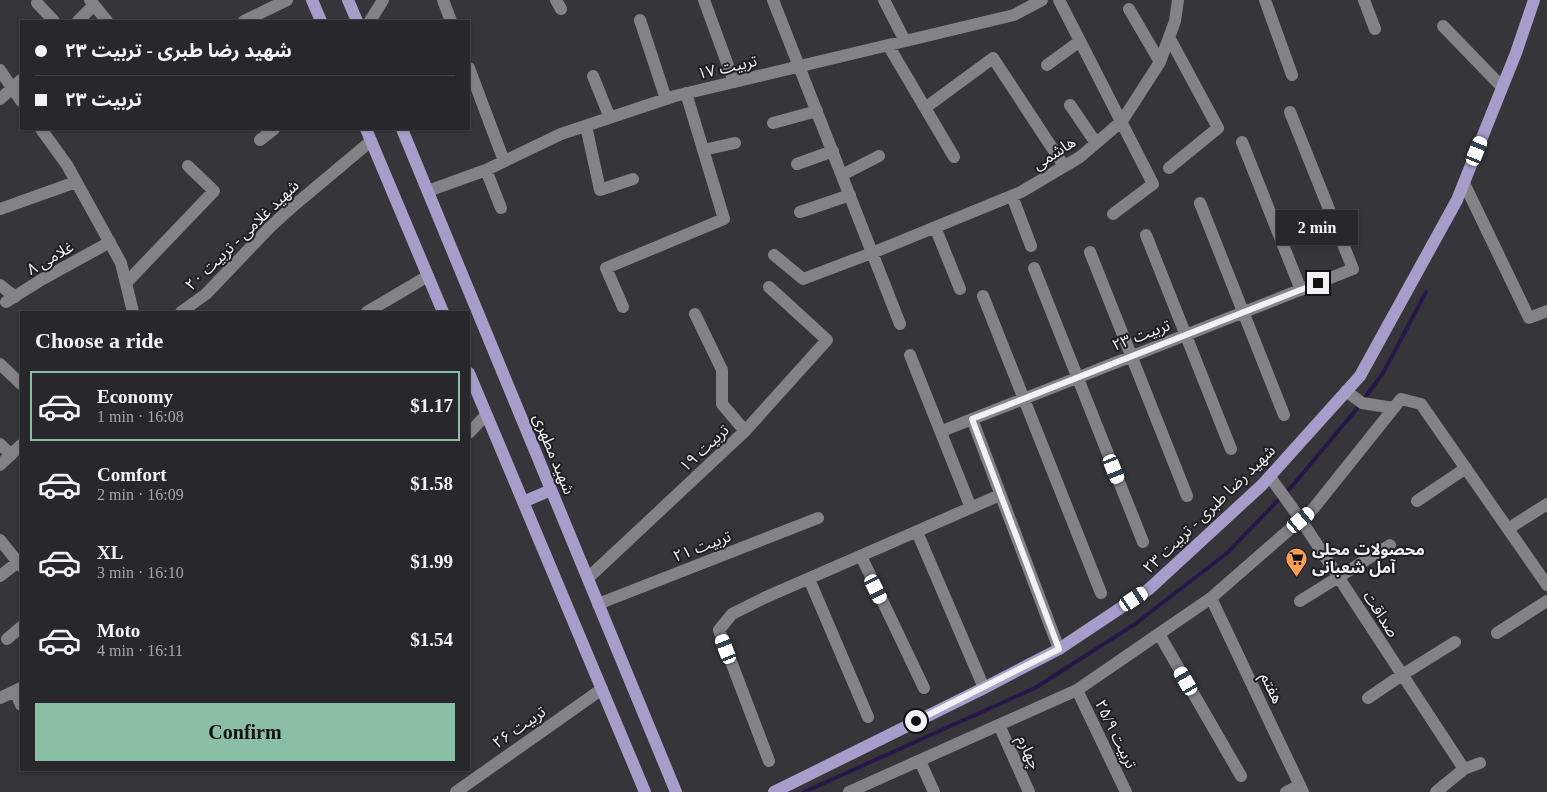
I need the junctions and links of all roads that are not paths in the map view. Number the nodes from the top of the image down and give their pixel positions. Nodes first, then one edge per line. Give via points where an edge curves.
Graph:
1 (287, 0) edge
2 (312, 0) edge
3 (348, 0) edge
4 (383, 0) edge
5 (443, 0) edge
6 (704, 0) edge
7 (773, 0) edge
8 (884, 0) edge
9 (1042, 0) edge
10 (1059, 0) edge
11 (1178, 0) edge
12 (1265, 0) edge
13 (1364, 0) edge
14 (1534, 0) edge
15 (92, 2) edge
16 (37, 3) dead end
17 (1129, 10) dead end
18 (53, 20) edge
19 (79, 20) edge
20 (106, 20) edge
21 (246, 20) edge
22 (321, 20) edge
23 (357, 20) edge
24 (371, 20) edge
25 (451, 20) edge
26 (640, 20) dead end
27 (1443, 26) dead end
28 (1374, 29) dead end
29 (1169, 37) junction
30 (905, 41) junction
31 (1080, 41) junction
32 (888, 45) junction
33 (1160, 62) junction
34 (1046, 65) dead end
35 (800, 66) junction
36 (0, 70) edge
37 (470, 71) edge
38 (1292, 75) dead end
39 (592, 76) dead end
40 (734, 82) junction
41 (17, 84) edge
42 (1502, 86) junction
43 (686, 93) junction
44 (20, 97) edge
45 (0, 98) edge
46 (666, 99) junction
47 (1070, 105) dead end
48 (925, 108) junction
49 (817, 111) junction
50 (1290, 112) dead end
51 (610, 118) junction
52 (1122, 121) junction
53 (773, 124) dead end
54 (586, 126) junction
55 (42, 130) edge
56 (273, 130) edge
57 (366, 130) edge
58 (402, 130) edge
59 (260, 140) dead end
60 (371, 141) junction
61 (1242, 142) dead end
62 (735, 143) dead end
63 (1096, 144) junction
64 (703, 150) junction
65 (833, 151) junction
66 (879, 156) dead end
67 (954, 157) dead end
68 (504, 161) junction
69 (797, 164) dead end
70 (188, 166) dead end
71 (1064, 166) junction
72 (1169, 168) dead end
73 (486, 170) junction
74 (842, 174) junction
75 (633, 179) dead end
76 (76, 182) junction
77 (1464, 183) junction
78 (428, 191) junction
79 (850, 195) junction
80 (1012, 196) junction
81 (1200, 203) dead end
82 (501, 208) dead end
83 (0, 209) edge
84 (800, 212) dead end
85 (1113, 214) dead end
86 (935, 227) junction
87 (1146, 235) dead end
88 (110, 242) junction
89 (1031, 246) dead end
90 (1090, 252) dead end
91 (872, 253) junction
92 (774, 255) dead end
93 (1034, 268) dead end
94 (428, 276) junction
95 (126, 283) junction
96 (0, 285) edge
97 (769, 287) dead end
98 (960, 289) dead end
99 (1301, 290) junction
100 (983, 296) dead end
101 (623, 307) dead end
102 (133, 311) edge
103 (183, 311) edge
104 (369, 311) edge
105 (443, 311) edge
106 (1547, 311) edge
107 (1244, 312) junction
108 (695, 314) dead end
109 (900, 324) dead end
110 (1186, 335) junction
111 (910, 355) dead end
112 (1131, 357) junction
113 (0, 364) edge
114 (470, 375) edge
115 (19, 378) edge
116 (1078, 378) junction
117 (1346, 391) junction
118 (1024, 399) junction
119 (1394, 408) junction
120 (486, 415) junction
121 (1284, 415) dead end
122 (972, 419) junction
123 (745, 431) junction
124 (942, 431) junction
125 (470, 433) edge
126 (0, 444) edge
127 (20, 446) edge
128 (1231, 449) dead end
129 (11, 455) junction
130 (0, 465) edge
131 (1466, 468) junction
132 (1270, 477) junction
133 (551, 490) junction
134 (1000, 496) junction
135 (1187, 496) dead end
136 (1417, 501) dead end
137 (523, 502) junction
138 (1547, 504) edge
139 (971, 508) junction
140 (818, 518) dead end
141 (1301, 520) junction
142 (1508, 529) junction
143 (917, 532) junction
144 (0, 540) edge
145 (1143, 542) dead end
146 (1390, 545) dead end
147 (861, 556) junction
148 (20, 564) edge
149 (0, 576) edge
150 (1338, 577) junction
151 (588, 578) junction
152 (810, 579) junction
153 (1547, 585) edge
154 (1101, 593) dead end
155 (1211, 598) junction
156 (1300, 601) dead end
157 (1547, 601) edge
158 (598, 604) junction
159 (20, 628) edge
160 (1497, 633) dead end
161 (1159, 634) junction
162 (7, 639) dead end
163 (1455, 642) dead end
164 (1059, 649) junction
165 (1402, 675) junction
166 (924, 688) dead end
167 (984, 688) junction
168 (602, 689) junction
169 (18, 690) edge
170 (1077, 690) junction
171 (0, 698) edge
172 (1368, 698) dead end
173 (868, 717) dead end
174 (999, 725) junction
175 (769, 761) dead end
176 (920, 761) junction
177 (1480, 763) dead end
178 (1464, 769) junction
179 (1241, 776) dead end
180 (1301, 789) edge
181 (456, 792) edge
182 (645, 792) edge
183 (676, 792) edge
184 (774, 792) edge
185 (850, 792) edge
186 (934, 792) edge
187 (1029, 792) edge
188 (1126, 792) edge
189 (1286, 792) edge
190 (1436, 792) edge

1 - 21 street
2 - 22 main road
3 - 23 main road
4 - 24 street
5 - 25 street
6 - 40 street
7 - 35 street
8 - 30 street
9 - 30 street, تربیت ۱۷ via 1014,14
10 - 31 street
11 - 29 street, هاشمی
12 - 38 street
13 - 28 street
14 - 42 main road, شهید رضا طبری - تربیت ۲۳
15 - 19 street
15 - 20 street
16 - 18 street
17 - 33 street
26 - 46 street
27 - 42 street
29 - 33 street, هاشمی
29 - 72 street via 1218,128
30 - 32 street, تربیت ۱۷
31 - 34 street
31 - 52 street
32 - 35 street, تربیت ۱۷
32 - 48 street
33 - 52 street, هاشمی
35 - 40 street, تربیت ۱۷
35 - 49 street
36 - 41 street
37 - 68 street
39 - 51 street
40 - 43 street, تربیت ۱۷
41 - 44 street
41 - 45 street
42 - 77 main road, شهید رضا طبری - تربیت ۲۳
43 - 46 street, تربیت ۱۷
43 - 64 street
46 - 51 street, تربیت ۱۷
47 - 63 street
48 - 67 street
48 - 71 street via 993,58
49 - 53 street
49 - 65 street
50 - 99 street, تربیت ۲۳ via 1352,270
51 - 54 street, تربیت ۱۷
52 - 63 street, هاشمی
52 - 85 street via 1153,184
54 - 68 street, تربیت ۱۷
54 - 75 street via 600,190
55 - 76 street
56 - 59 street
57 - 60 main road
58 - 78 main road, شهید مطهری
60 - 94 main road
60 - 103 street, شهید غلامی - تربیت ۲۰ via 271,226 206,294
61 - 99 street
62 - 64 street
63 - 71 street, هاشمی
64 - 101 street via 724,219 606,268
65 - 69 street
65 - 74 street
66 - 74 street
68 - 73 street, تربیت ۱۷
70 - 95 street via 214,191
71 - 80 street, هاشمی
73 - 78 street, تربیت ۱۷
73 - 82 street
74 - 79 street
76 - 83 street
76 - 88 street
77 - 106 street via 1529,318
77 - 117 main road, شهید رضا طبری - تربیت ۲۳ via 1360,376
78 - 133 main road, شهید مطهری
79 - 84 street
79 - 91 street
80 - 86 street, هاشمی
80 - 89 street
81 - 107 street
86 - 91 street, هاشمی
86 - 98 street
87 - 110 street
88 - 95 street via 121,262
88 - 96 street, غلامی ۸ via 11,300
90 - 112 street
91 - 92 street, هاشمی via 802,279
91 - 109 street
93 - 116 street
94 - 104 street
94 - 105 main road
95 - 102 street
97 - 123 street via 827,340
99 - 107 street, تربیت ۲۳
100 - 118 street
107 - 110 street, تربیت ۲۳
107 - 121 street
108 - 123 street, تربیت ۱۹ via 722,370 722,404
110 - 112 street, تربیت ۲۳
110 - 128 street
111 - 124 street
112 - 116 street, تربیت ۲۳
112 - 135 street
113 - 115 street
114 - 120 main road
116 - 118 street, تربیت ۲۳
116 - 145 street
117 - 119 street via 1362,403
117 - 132 main road, شهید رضا طبری - تربیت ۲۳
118 - 122 street, تربیت ۲۳
118 - 154 street
119 - 131 street via 1401,399 1421,404
119 - 141 street via 1313,510
120 - 125 street
120 - 137 main road
122 - 124 street, تربیت ۲۳
122 - 134 street
123 - 151 street, تربیت ۱۹
124 - 139 street
126 - 129 street
127 - 129 street
129 - 130 street
131 - 136 street
131 - 142 street
132 - 141 street, صداقت
132 - 164 main road, شهید رضا طبری - تربیت ۲۳ via 1149,589
133 - 137 main road
133 - 151 main road, شهید مطهری
134 - 139 street
134 - 164 street
137 - 168 main road
138 - 142 street
139 - 143 street
140 - 158 street, تربیت ۲۱
141 - 150 street, صداقت
141 - 155 street
142 - 153 street
143 - 147 street
143 - 167 street
144 - 148 street
146 - 150 street
147 - 152 street
147 - 166 street
148 - 149 street
150 - 156 street
150 - 165 street, صداقت
151 - 158 main road, شهید مطهری
152 - 173 street
152 - 175 street via 732,614 720,630
155 - 161 street
155 - 180 street, هفتم
157 - 160 street
158 - 183 main road, شهید مطهری
159 - 162 street
161 - 170 street
161 - 179 street
163 - 165 street
164 - 167 main road, شهید رضا طبری - تربیت ۲۳
165 - 172 street
165 - 178 street, صداقت
167 - 184 main road, شهید رضا طبری - تربیت ۲۳
168 - 181 street, تربیت ۲۶
168 - 182 main road
169 - 171 street
170 - 174 street
170 - 188 street, تربیت ۲۵/۹
174 - 176 street
174 - 187 street, چهارم
176 - 185 street
176 - 186 street
177 - 178 street
178 - 190 street
180 - 189 street

